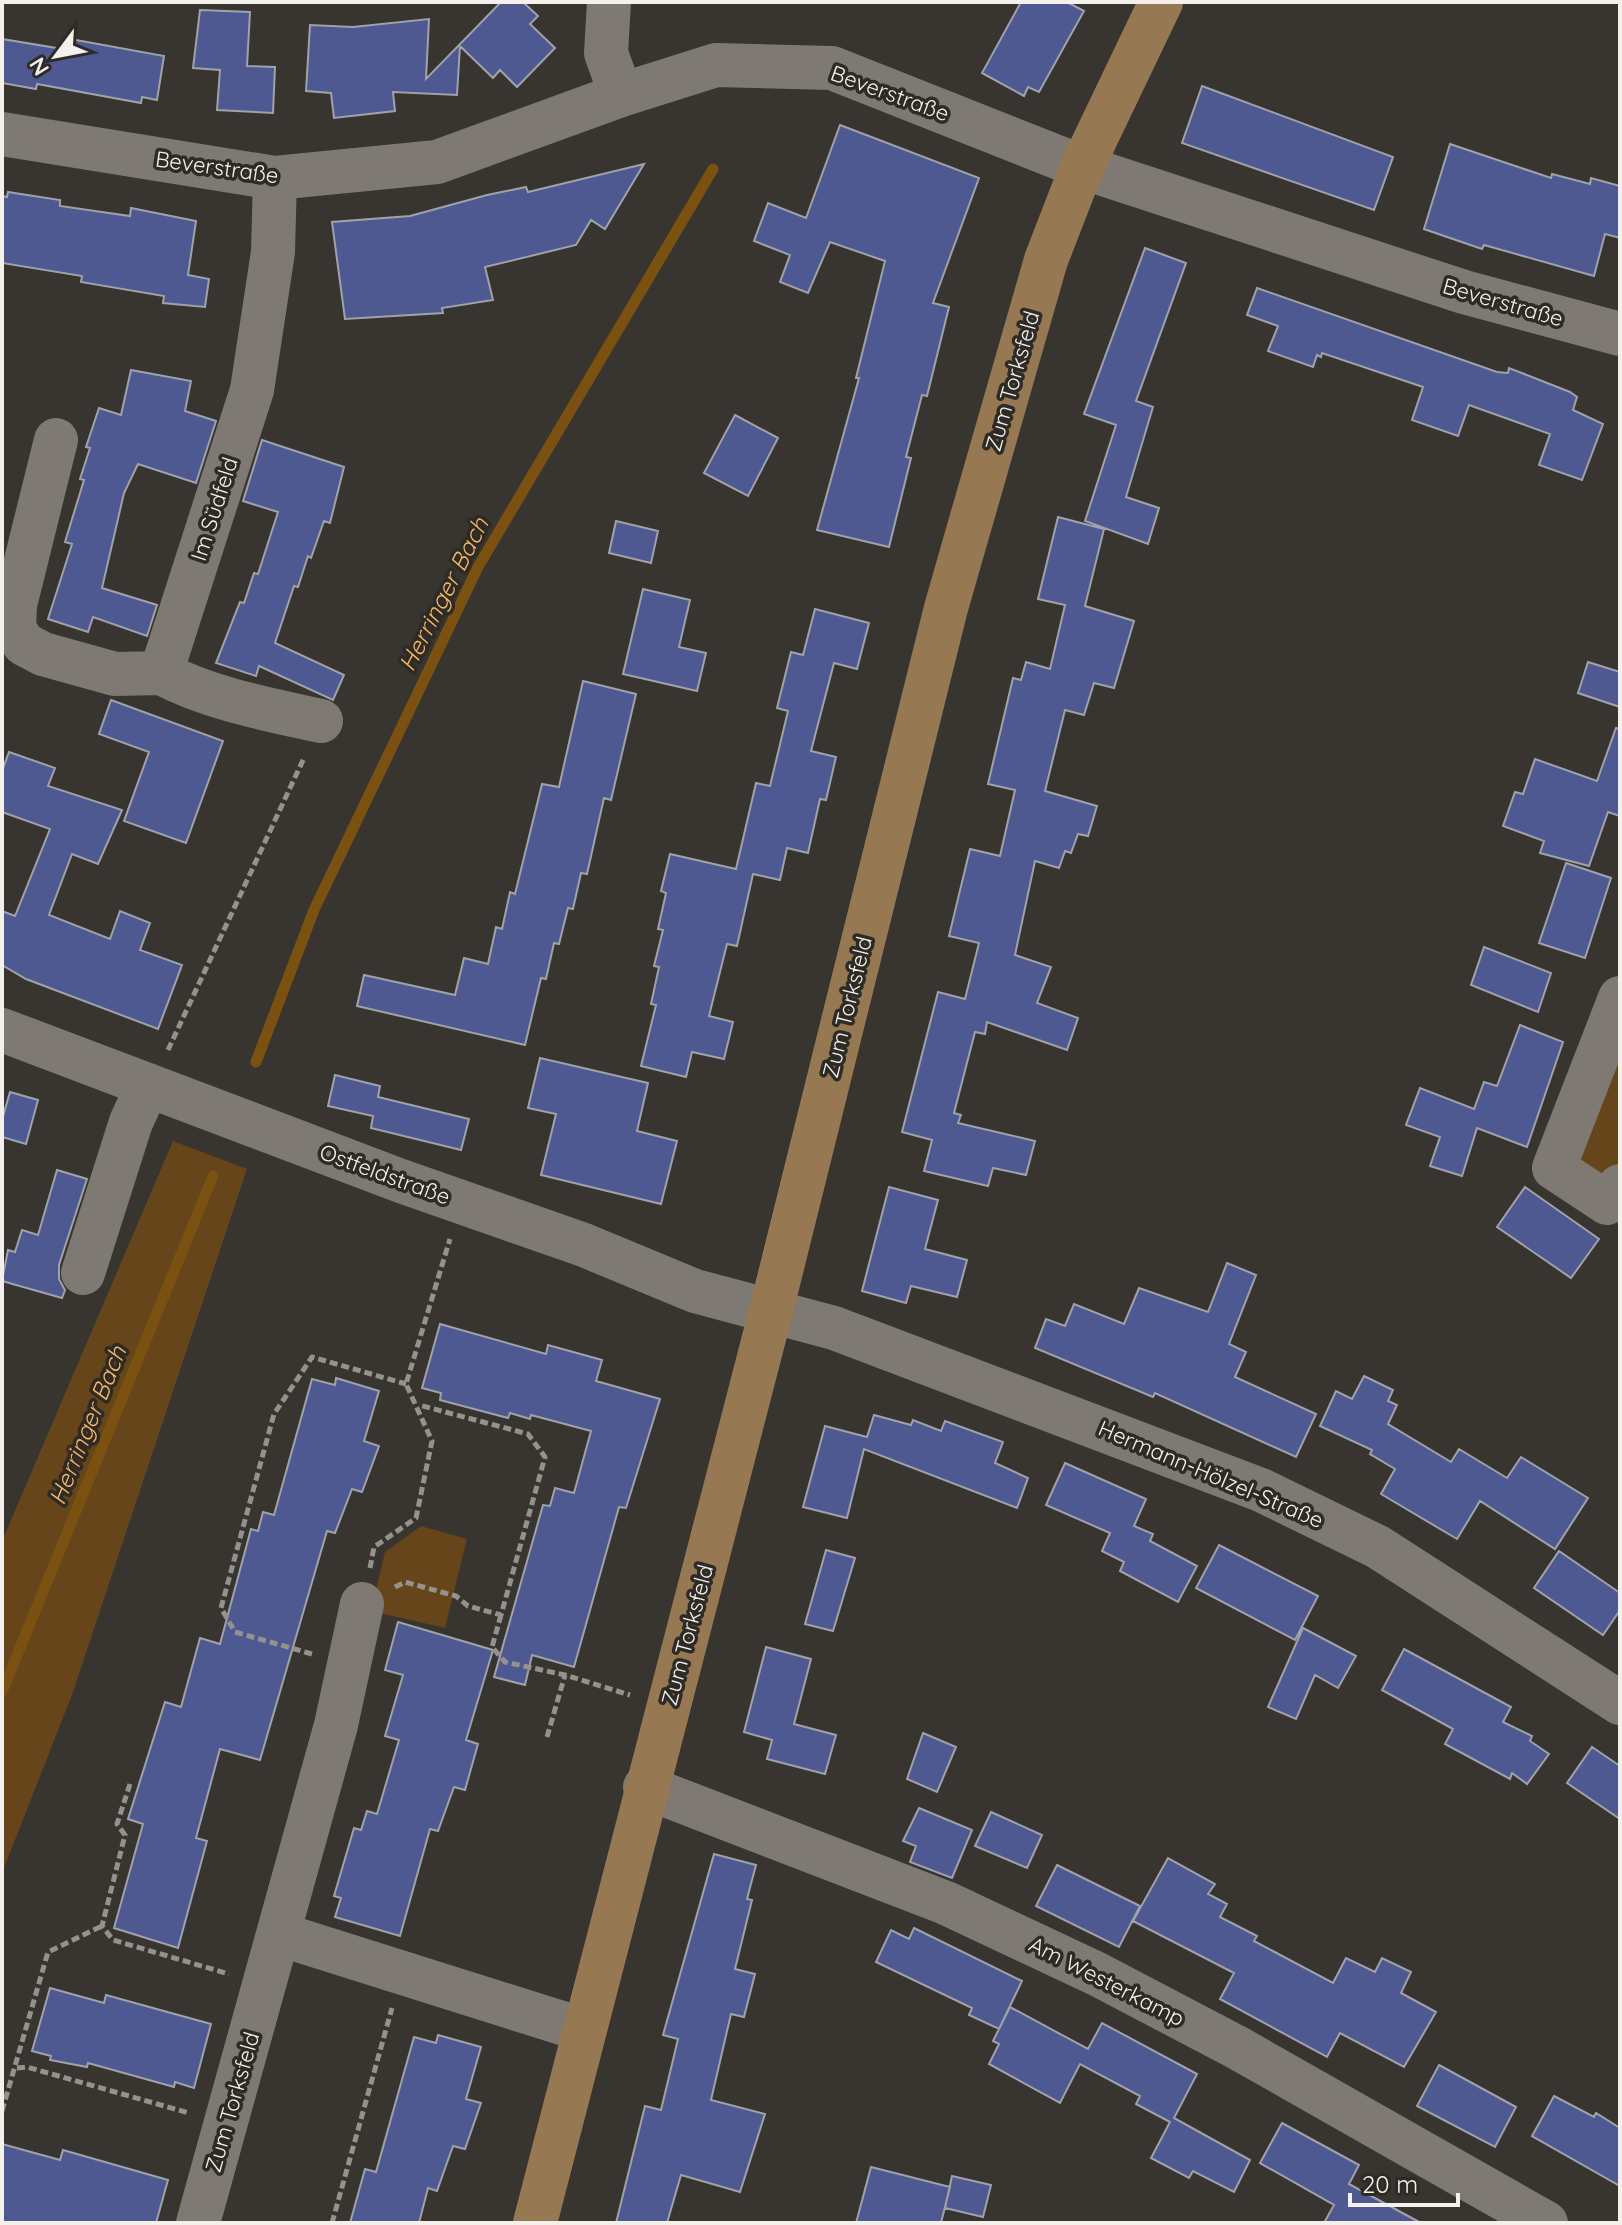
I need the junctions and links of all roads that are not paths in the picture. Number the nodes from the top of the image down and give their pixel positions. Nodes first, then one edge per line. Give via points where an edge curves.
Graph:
1 (609, 2) edge
2 (1161, 2) edge
3 (621, 95) junction
4 (2, 134) edge
5 (1082, 167) junction
6 (275, 178) junction
7 (1620, 334) edge
8 (56, 440) dead end
9 (161, 673) junction
10 (321, 721) road end
11 (1619, 1002) edge
12 (2, 1030) edge
13 (148, 1085) junction
14 (1620, 1186) edge
15 (83, 1273) dead end
16 (771, 1311) junction
17 (364, 1598) road end
18 (1620, 1703) edge
19 (645, 1787) junction
20 (279, 1934) junction
21 (584, 2030) junction
22 (198, 2223) edge
23 (535, 2223) edge
24 (1546, 2223) edge

1 - 3 street via 606,53
2 - 5 main road, Zum Torksfeld
3 - 5 street, Beverstraße via 716,65 832,68
3 - 6 street, Beverstraße via 437,162
4 - 6 street, Beverstraße
5 - 7 street, Beverstraße via 1464,292
5 - 16 main road, Zum Torksfeld via 1046,260 946,608
6 - 9 street, Im Südfeld via 273,252 252,390
8 - 9 street via 15,605 14,629 24,644 43,654 115,674
9 - 10 street via 239,703
11 - 14 street via 1554,1168 1607,1203
12 - 13 street, Ostfeldstraße
13 - 15 street
13 - 16 street, Ostfeldstraße via 695,1291
16 - 18 street, Hermann-Hölzel-Straße via 834,1328 1261,1490 1378,1547
16 - 19 main road, Zum Torksfeld
17 - 20 street, Zum Torksfeld
19 - 21 main road, Zum Torksfeld
19 - 24 street, Am Westerkamp via 946,1903 1083,1967 1238,2048
20 - 21 street
20 - 22 street, Zum Torksfeld
21 - 23 main road, Zum Torksfeld

